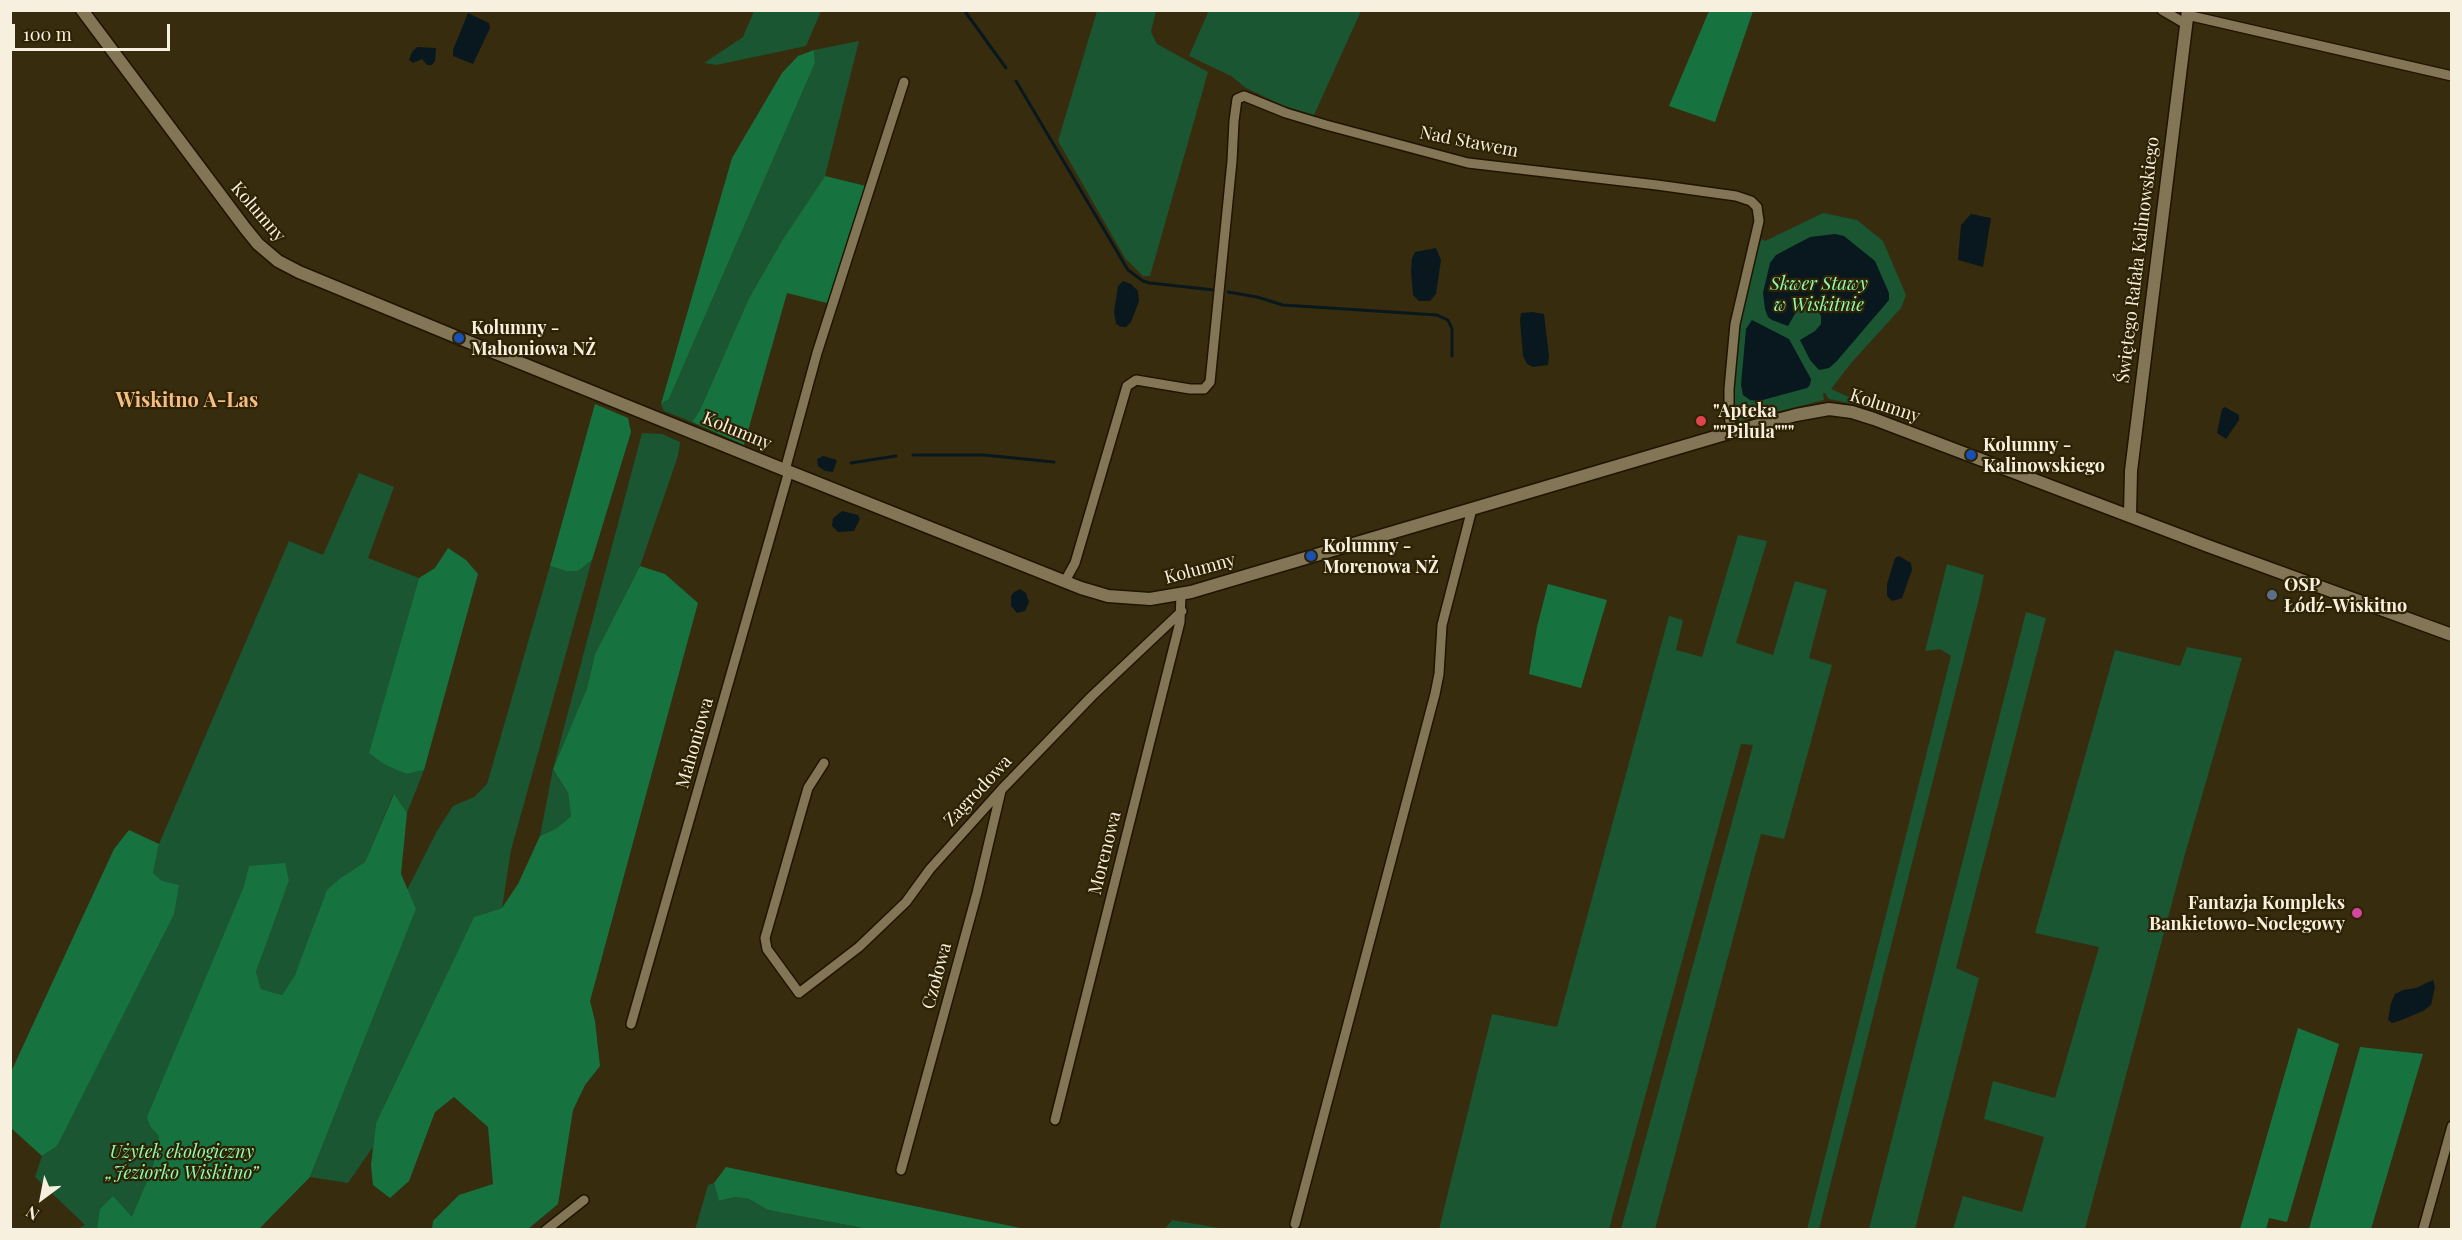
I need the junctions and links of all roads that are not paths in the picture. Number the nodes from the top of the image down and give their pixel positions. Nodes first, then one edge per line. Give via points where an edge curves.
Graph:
1 (82, 10) edge
2 (2162, 10) edge
3 (2187, 16) edge
4 (2451, 76) edge
5 (904, 82) dead end
6 (1732, 432) junction
7 (787, 470) junction
8 (1472, 509) junction
9 (2130, 515) junction
10 (1065, 581) junction
11 (1181, 594) junction
12 (1182, 611) junction
13 (2451, 635) edge
14 (824, 763) dead end
15 (1002, 789) junction
16 (631, 1024) dead end
17 (1055, 1120) dead end
18 (2451, 1126) edge
19 (901, 1170) dead end
20 (584, 1200) dead end
21 (1295, 1224) dead end
22 (546, 1230) edge
23 (2423, 1230) edge

1 - 7 street, Kolumny via 245,228 278,261
2 - 3 street
3 - 4 street
3 - 9 street, Świętego Rafała Kalinowskiego via 2131,471
5 - 7 street, Mahoniowa via 817,353
6 - 8 street, Kolumny
6 - 9 street, Kolumny via 1820,410 1852,412
6 - 10 street, Nad Stawem via 1729,388 1735,324 1759,221 1757,207 1751,201 1590,176 1468,163 1286,113 1249,96 1240,98 1236,104 1208,386 1190,389 1136,380 1126,386 1075,563
7 - 10 street, Kolumny
7 - 16 street, Mahoniowa
8 - 11 street, Kolumny
8 - 21 street via 1442,626 1435,694
9 - 13 street, Kolumny
10 - 11 street, Kolumny via 1116,598 1150,599
11 - 12 street, Morenowa
12 - 15 street, Zagrodowa
12 - 17 street, Morenowa
14 - 15 street, Zagrodowa via 808,788 765,938 767,949 799,993 859,947 906,902 930,868
15 - 19 street, Czołowa
18 - 23 street
20 - 22 street

